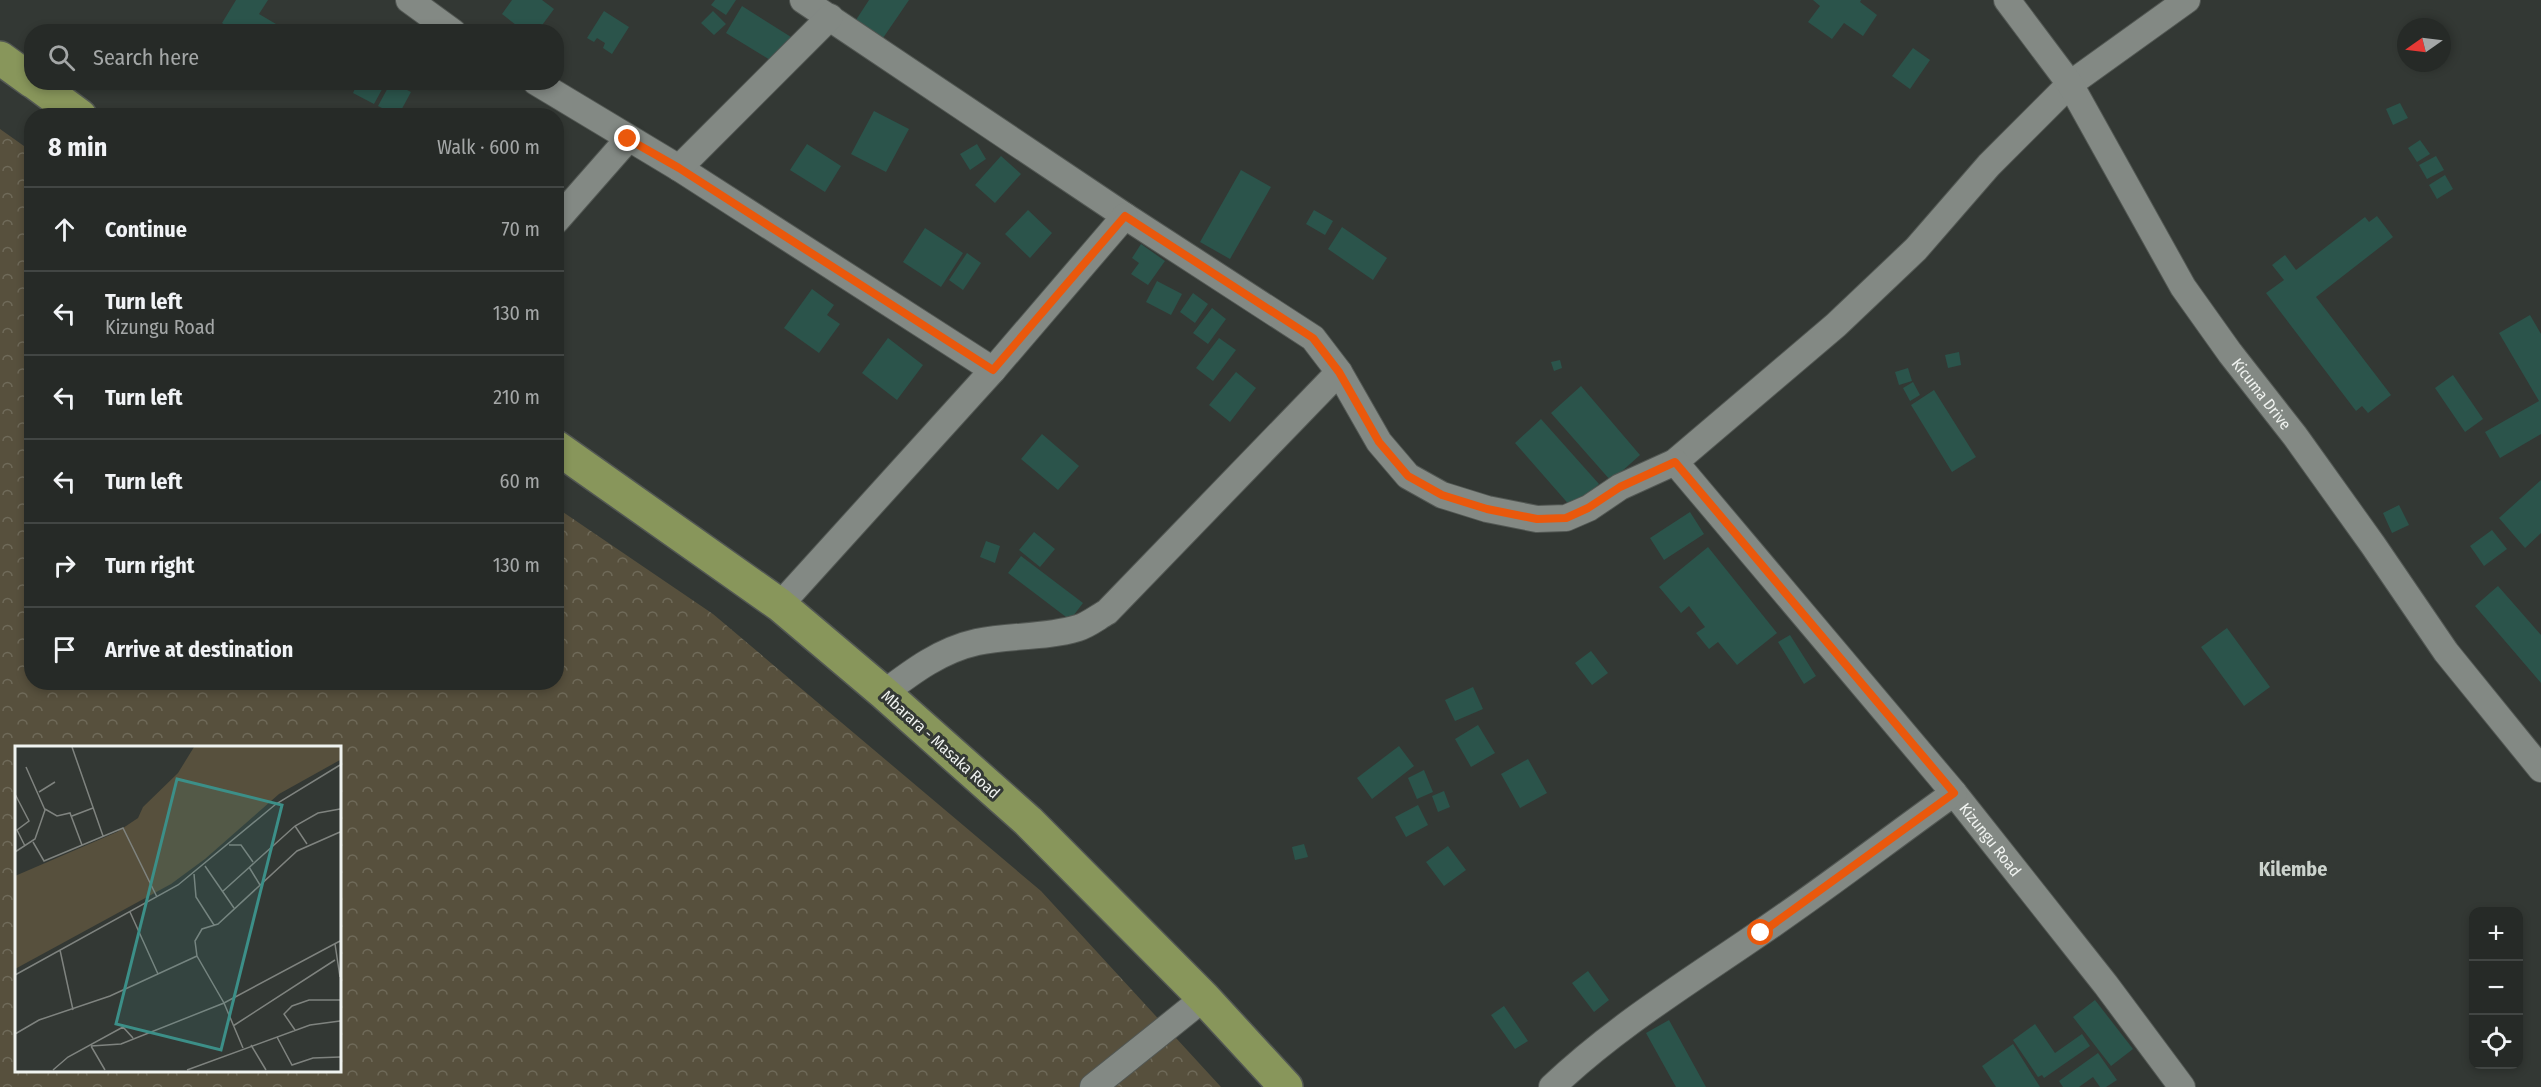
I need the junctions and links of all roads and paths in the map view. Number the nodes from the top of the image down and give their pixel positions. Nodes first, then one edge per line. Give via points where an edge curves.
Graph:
1 (409, 0) edge
2 (803, 0) edge
3 (2007, 0) edge
4 (2187, 0) edge
5 (830, 17) junction
6 (442, 24) edge
7 (0, 58) edge
8 (24, 75) edge
9 (2070, 84) junction
10 (44, 90) edge
11 (549, 90) edge
12 (69, 108) edge
13 (628, 139) junction
14 (679, 168) junction
15 (564, 212) edge
16 (1125, 216) junction
17 (993, 370) junction
18 (1339, 372) junction
19 (564, 453) edge
20 (1675, 462) junction
21 (780, 605) junction
22 (884, 693) junction
23 (2541, 769) edge
24 (1954, 793) junction
25 (1204, 998) junction
26 (1092, 1087) edge
27 (1286, 1087) edge
28 (1552, 1087) edge
29 (2182, 1087) edge

1 - 6 street
2 - 5 street
3 - 9 street, Kicuma Drive
4 - 9 street
5 - 14 street
5 - 16 street
7 - 8 main road
9 - 20 street via 1989,165 1916,249 1836,325
9 - 23 street, Kicuma Drive via 2183,287 2295,436 2445,652
10 - 12 main road
11 - 13 street
13 - 14 street
13 - 15 street
14 - 17 street
16 - 17 street
16 - 18 street via 1313,338
17 - 21 street
18 - 20 street via 1379,442 1408,476 1442,495 1487,509 1537,519 1566,518
18 - 22 street via 1107,612 1081,627 977,642 950,651 922,663
19 - 21 main road, Mbarara - Masaka Road
20 - 24 street, Kizungu Road
21 - 22 main road, Mbarara - Masaka Road
22 - 25 main road, Mbarara - Masaka Road via 1028,821
24 - 28 street via 1628,1024 1581,1059
24 - 29 street, Kizungu Road
25 - 26 street
25 - 27 main road, Mbarara - Masaka Road

